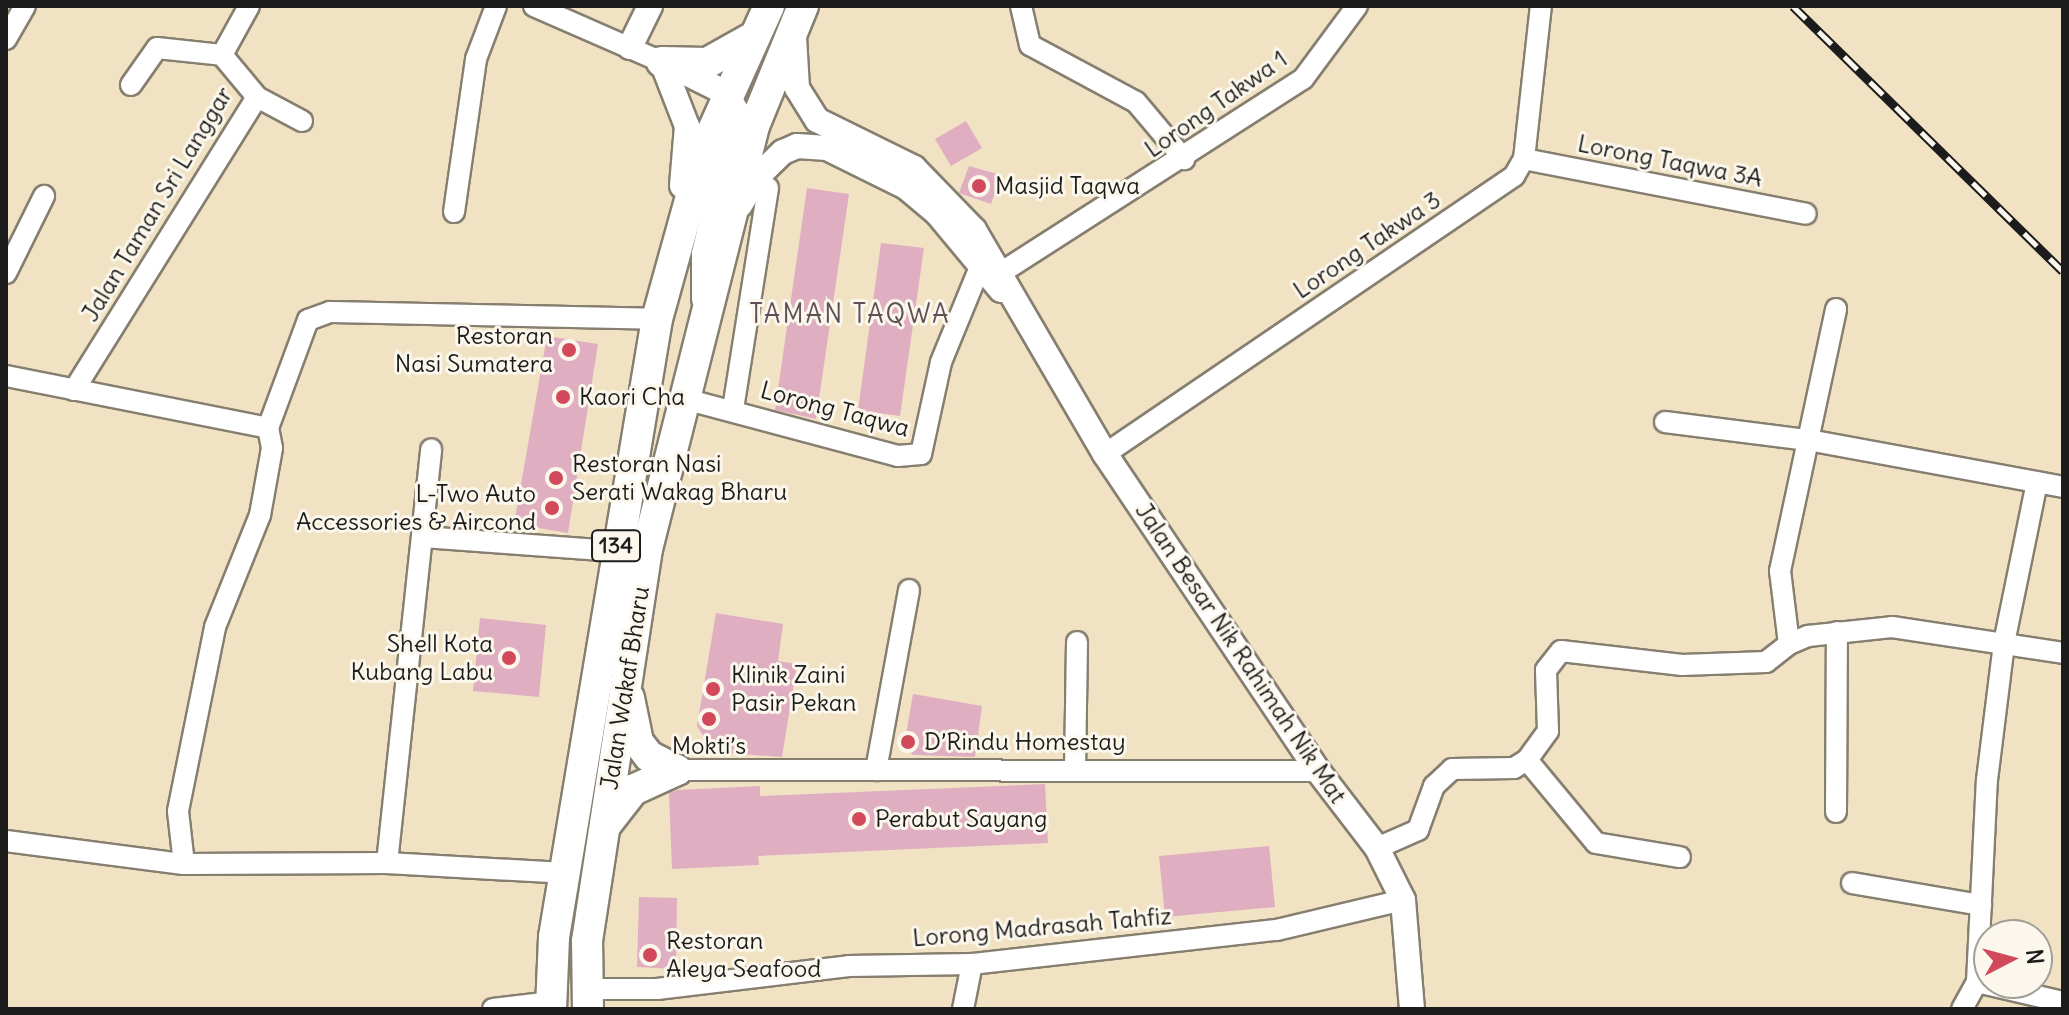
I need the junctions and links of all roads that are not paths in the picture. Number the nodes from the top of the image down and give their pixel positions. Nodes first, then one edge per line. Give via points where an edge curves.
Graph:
1 (25, 6) edge
2 (249, 6) edge
3 (496, 6) edge
4 (534, 6) edge
5 (650, 6) edge
6 (1021, 6) edge
7 (1357, 6) edge
8 (1541, 6) edge
9 (789, 12) edge
10 (754, 34) junction
11 (6, 39) edge
12 (630, 47) junction
13 (222, 55) junction
14 (662, 62) junction
15 (131, 85) dead end
16 (726, 93) junction
17 (257, 97) junction
18 (302, 121) dead end
19 (1184, 159) junction
20 (1524, 159) junction
21 (768, 188) dead end
22 (44, 196) dead end
23 (454, 212) dead end
24 (1806, 214) dead end
25 (729, 224) junction
26 (669, 267) junction
27 (991, 270) junction
28 (6, 273) edge
29 (1836, 309) dead end
30 (704, 318) junction
31 (657, 319) junction
32 (6, 376) edge
33 (74, 390) junction
34 (685, 399) junction
35 (733, 409) junction
36 (1665, 422) dead end
37 (268, 428) junction
38 (1808, 440) junction
39 (431, 449) dead end
40 (1105, 454) junction
41 (2037, 482) junction
42 (2063, 487) edge
43 (423, 537) junction
44 (615, 551) junction
45 (909, 590) dead end
46 (1837, 632) junction
47 (1077, 642) dead end
48 (2004, 643) junction
49 (1789, 644) junction
50 (2063, 653) edge
51 (626, 667) junction
52 (1527, 760) junction
53 (677, 770) junction
54 (876, 770) junction
55 (1075, 770) junction
56 (1318, 771) junction
57 (1836, 812) dead end
58 (603, 829) junction
59 (6, 841) edge
60 (1377, 848) junction
61 (1680, 857) dead end
62 (387, 863) junction
63 (184, 864) junction
64 (564, 873) junction
65 (1852, 883) dead end
66 (1403, 900) junction
67 (1981, 905) junction
68 (1980, 919) edge
69 (972, 964) junction
70 (1973, 989) edge
71 (588, 999) edge
72 (550, 1005) edge
73 (493, 1009) edge
74 (963, 1009) edge
75 (1412, 1009) edge
76 (1962, 1009) edge

1 - 11 street
2 - 13 street, Jalan Taman Sri Langgar
3 - 23 street via 476,59
4 - 12 street
5 - 12 street
6 - 19 street via 1030,45 1136,102
7 - 19 street, Lorong Takwa 1 via 1303,79
8 - 20 street
9 - 10 main road, Jalan Wakaf Bharu
9 - 25 main road, Jalan Wakaf Bharu / 134
9 - 27 street, Jalan Besar Nik Rahimah Nik Mat via 797,88 804,105 833,129 914,168 974,230
10 - 14 main road via 715,60
10 - 16 main road, Jalan Wakaf Bharu
12 - 14 street
13 - 15 street via 157,48
13 - 17 street, Jalan Taman Sri Langgar
14 - 16 street
14 - 26 street, Jalan Wakaf Bharu / 134 via 687,126
16 - 26 main road, Jalan Wakaf Bharu / 134
16 - 30 street via 737,112 704,254
17 - 18 street
17 - 33 street, Jalan Taman Sri Langgar
19 - 27 street, Lorong Takwa 1
20 - 24 street, Lorong Taqwa 3A
20 - 40 street, Lorong Takwa 3 via 1511,178
21 - 35 street
22 - 28 street
25 - 27 street, Jalan Besar Nik Rahimah Nik Mat via 770,161 797,146 813,146 876,168 906,187
25 - 30 main road, Jalan Wakaf Bharu / 134
26 - 31 main road, Jalan Wakaf Bharu / 134
27 - 35 street, Lorong Taqwa via 941,362 921,454 898,456
27 - 40 street, Jalan Besar Nik Rahimah Nik Mat
29 - 38 street
30 - 34 main road, Jalan Wakaf Bharu / 134
31 - 37 street via 318,314 301,331
31 - 44 main road, Jalan Wakaf Bharu / 134
32 - 33 street
33 - 37 street
34 - 35 street, Lorong Taqwa
34 - 51 main road, Jalan Wakaf Bharu / 134 via 647,549
36 - 38 street
37 - 63 street via 270,470 260,515 215,627 178,811
38 - 41 street
38 - 49 street via 1780,571
39 - 43 street
40 - 56 street, Jalan Besar Nik Rahimah Nik Mat
41 - 42 street
41 - 48 street
43 - 44 street
43 - 62 street
44 - 64 main road, Jalan Wakaf Bharu / 134
45 - 54 street
46 - 48 street via 1895,627
46 - 49 street
46 - 57 street
47 - 55 street
48 - 50 street
48 - 67 street via 1987,780
49 - 52 street via 1766,662 1682,665 1561,651 1546,670 1548,731
51 - 53 main road via 638,742 649,756
51 - 58 main road, Jalan Wakaf Bharu / 134
52 - 60 street via 1514,768 1452,769 1434,786 1418,830
52 - 61 street via 1596,843
53 - 54 street
53 - 58 main road via 633,790
54 - 55 street
55 - 56 street
56 - 60 street, Jalan Besar Nik Rahimah Nik Mat
58 - 71 main road, Jalan Wakaf Bharu / 134 via 587,941
59 - 63 street
60 - 66 street, Jalan Besar Nik Rahimah Nik Mat
62 - 63 street
62 - 64 street
64 - 72 main road, Jalan Wakaf Bharu / 134
65 - 67 street
66 - 69 street, Lorong Madrasah Tahfiz via 1277,930
66 - 75 street, Jalan Besar Nik Rahimah Nik Mat
67 - 68 street
69 - 71 street, Lorong Madrasah Tahfiz via 849,966
69 - 74 street
70 - 76 street
72 - 73 street

